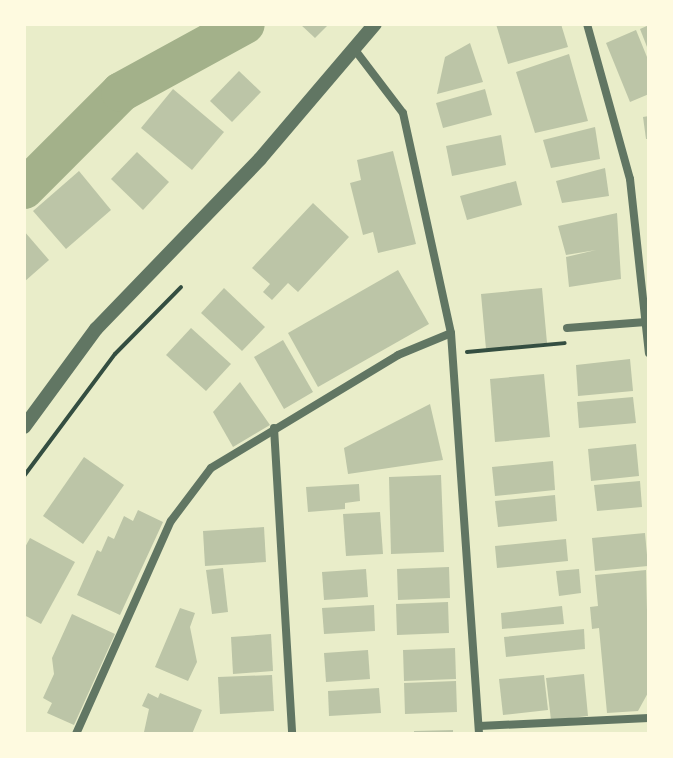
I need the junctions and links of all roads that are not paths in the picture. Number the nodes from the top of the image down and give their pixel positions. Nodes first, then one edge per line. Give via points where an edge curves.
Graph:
1 (375, 24) edge
2 (587, 24) edge
3 (355, 50) junction
4 (646, 322) junction
5 (567, 328) road end
6 (451, 333) junction
7 (649, 353) edge
8 (24, 427) edge
9 (274, 428) junction
10 (649, 718) edge
11 (479, 730) edge
12 (76, 734) edge
13 (292, 734) edge

1 - 3 street
2 - 4 street via 630,179
3 - 6 street via 403,113
3 - 8 street via 260,159 96,329
4 - 5 street
4 - 7 street
6 - 9 street via 398,355
6 - 11 street
9 - 12 street via 211,468 171,521
9 - 13 street
10 - 11 street

